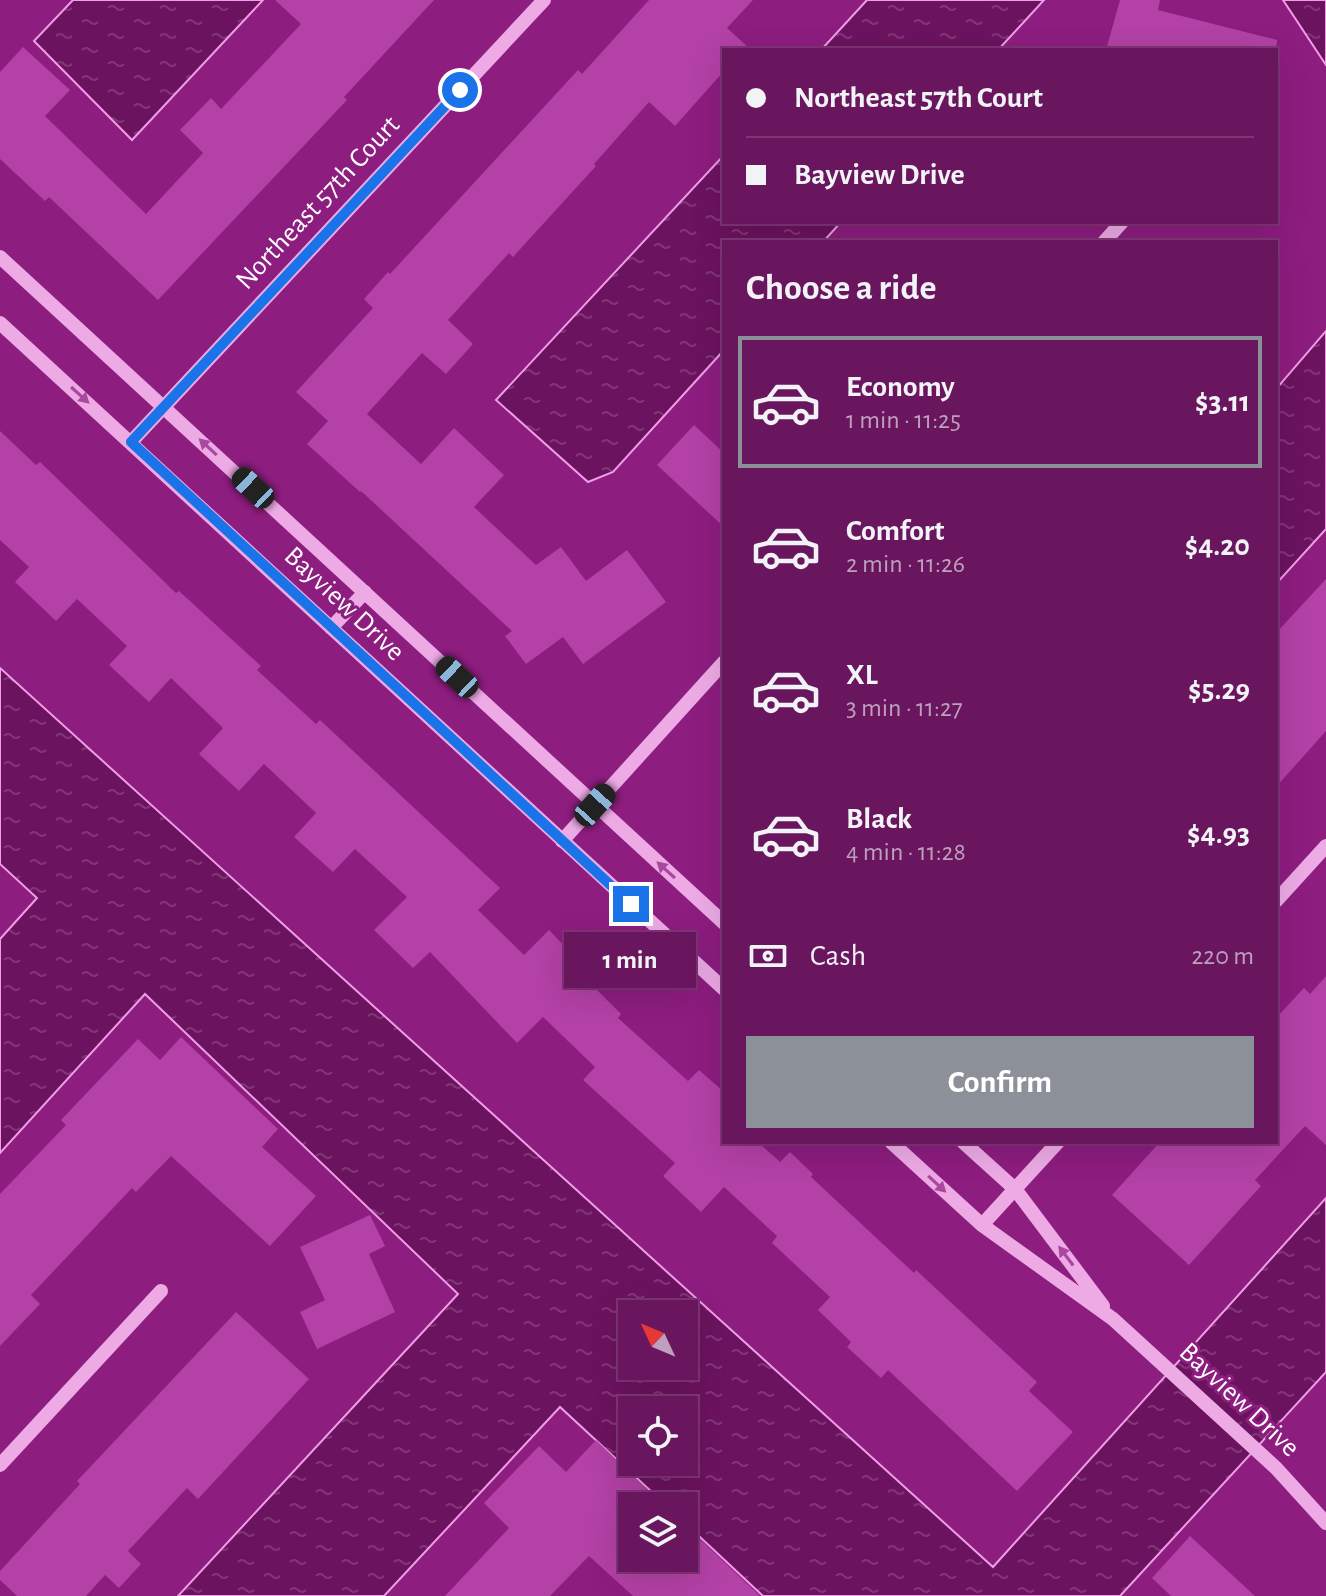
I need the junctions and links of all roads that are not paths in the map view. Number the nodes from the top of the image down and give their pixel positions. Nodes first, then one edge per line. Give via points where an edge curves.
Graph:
1 (544, 0) edge
2 (1120, 224) edge
3 (1106, 240) edge
4 (0, 257) edge
5 (0, 323) edge
6 (164, 406) junction
7 (131, 442) junction
8 (365, 592) junction
9 (331, 628) junction
10 (722, 664) edge
11 (595, 805) junction
12 (562, 841) junction
13 (1326, 846) edge
14 (1278, 899) edge
15 (722, 921) edge
16 (722, 987) edge
17 (893, 1144) edge
18 (965, 1144) edge
19 (1056, 1144) edge
20 (1015, 1189) junction
21 (982, 1225) junction
22 (161, 1291) dead end
23 (1113, 1319) junction
24 (0, 1465) edge
25 (1326, 1523) edge

1 - 6 street, Northeast 57th Court
2 - 3 street
4 - 6 street, Bayview Drive
5 -> 7 street, Bayview Drive
6 - 7 street, Northeast 57th Court
8 -> 6 street, Bayview Drive
7 - 9 street, Bayview Drive
8 - 9 street
8 - 11 street, Bayview Drive
9 - 12 street, Bayview Drive
10 - 11 street
11 - 12 street
15 -> 11 street, Bayview Drive
12 - 16 street, Bayview Drive
13 - 14 street
17 -> 21 street, Bayview Drive
18 - 20 street, Bayview Drive
19 - 20 street
20 - 21 street
23 -> 20 street, Bayview Drive
21 - 23 street, Bayview Drive
22 - 24 street
23 - 25 street, Bayview Drive via 1276,1468

